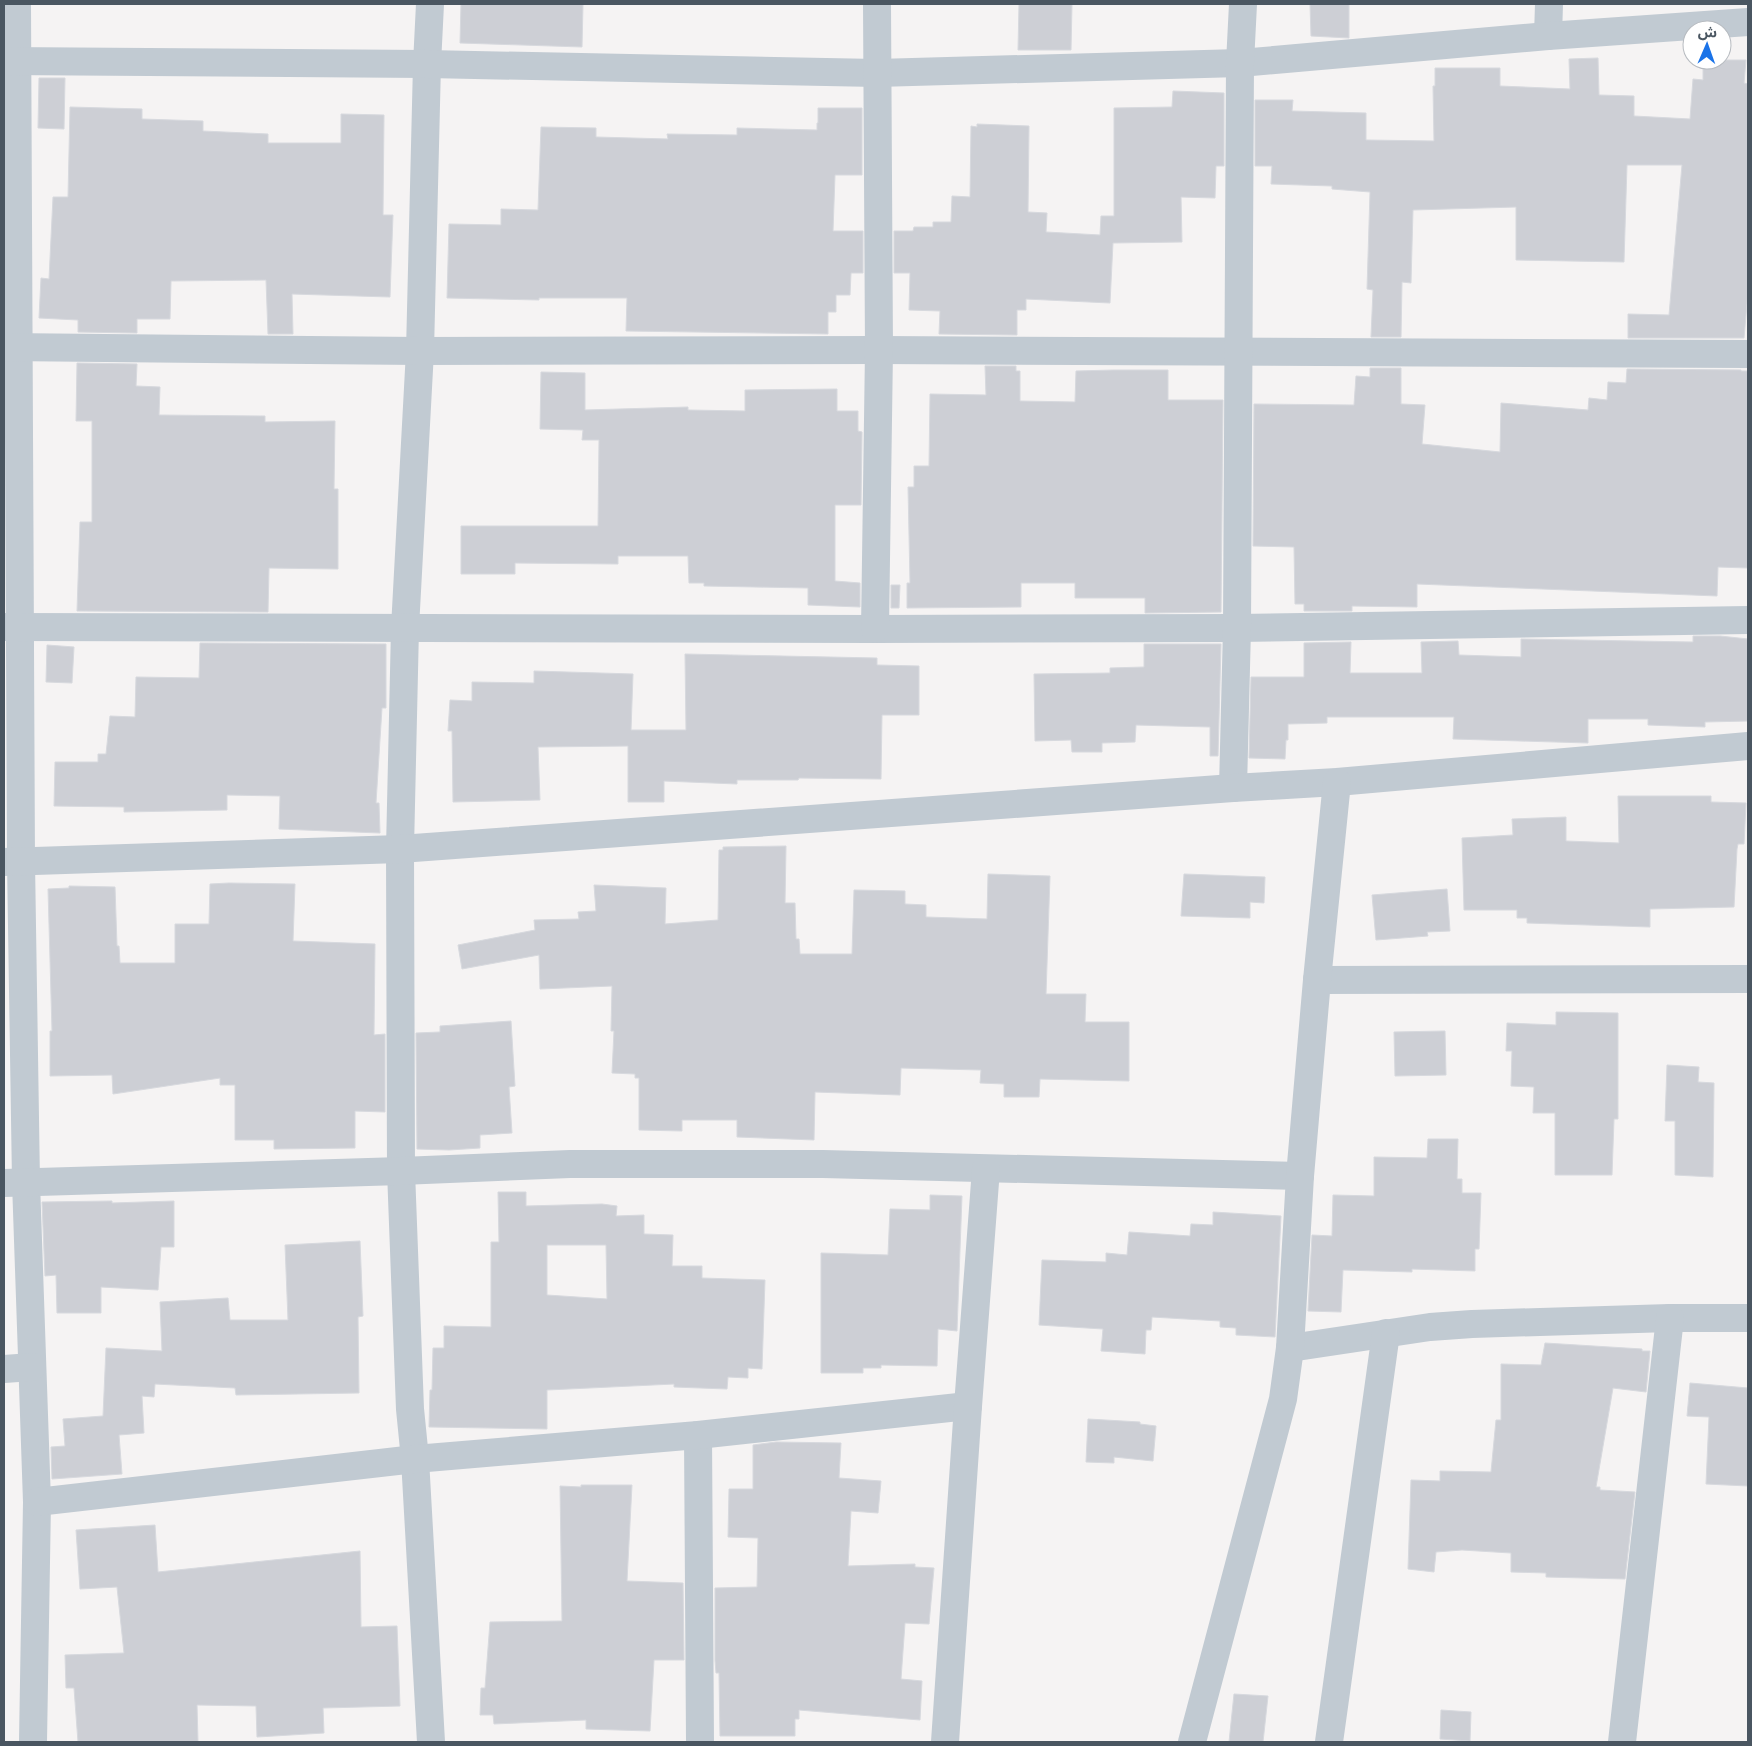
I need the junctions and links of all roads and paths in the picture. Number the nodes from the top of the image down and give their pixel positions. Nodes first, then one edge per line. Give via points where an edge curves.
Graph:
1 (17, 4) edge
2 (430, 4) edge
3 (878, 4) edge
4 (1243, 4) edge
5 (1549, 4) edge
6 (1748, 22) edge
7 (1548, 36) junction
8 (10, 61) edge
9 (1240, 62) junction
10 (427, 64) junction
11 (877, 73) junction
12 (11, 347) edge
13 (879, 350) junction
14 (420, 351) junction
15 (1238, 352) junction
16 (1748, 354) edge
17 (1748, 620) edge
18 (12, 627) edge
19 (405, 628) junction
20 (1238, 628) junction
21 (875, 629) junction
22 (1748, 746) edge
23 (1337, 782) junction
24 (1234, 788) junction
25 (400, 849) junction
26 (13, 862) edge
27 (1748, 979) edge
28 (1317, 980) junction
29 (986, 1169) junction
30 (401, 1171) junction
31 (1300, 1176) junction
32 (15, 1182) edge
33 (1670, 1318) junction
34 (1748, 1318) edge
35 (1386, 1333) junction
36 (1290, 1348) junction
37 (32, 1367) junction
38 (4, 1369) edge
39 (968, 1406) junction
40 (698, 1435) junction
41 (415, 1459) junction
42 (38, 1502) junction
43 (33, 1742) edge
44 (431, 1742) edge
45 (700, 1742) edge
46 (945, 1742) edge
47 (1192, 1742) edge
48 (1329, 1742) edge
49 (1622, 1742) edge

1 - 8 street
2 - 10 street
3 - 11 street
4 - 9 street
5 - 7 street
6 - 7 street
7 - 9 street
8 - 10 street
8 - 12 street
9 - 11 street
9 - 15 street
10 - 11 street
10 - 14 street
11 - 13 street
12 - 14 street
12 - 18 street
13 - 14 street
13 - 15 street
13 - 21 street
14 - 19 street
15 - 16 street
15 - 20 street
17 - 20 street
18 - 19 street
18 - 26 street
19 - 21 street
19 - 25 street
20 - 21 street
20 - 24 street
22 - 23 street
23 - 24 street
23 - 28 street
24 - 25 street
25 - 26 street
25 - 30 street
26 - 32 street
27 - 28 street
28 - 31 street
29 - 30 street via 823,1164 570,1164
29 - 31 street
29 - 39 street
30 - 32 street
30 - 41 street via 410,1409
31 - 36 street
32 - 37 street
33 - 34 street
33 - 35 street via 1472,1324
33 - 49 street
35 - 36 street
35 - 48 street
36 - 47 street via 1282,1399
37 - 38 street
37 - 42 street
39 - 40 street
39 - 46 street
40 - 41 street
40 - 45 street
41 - 42 street
41 - 44 street
42 - 43 street

